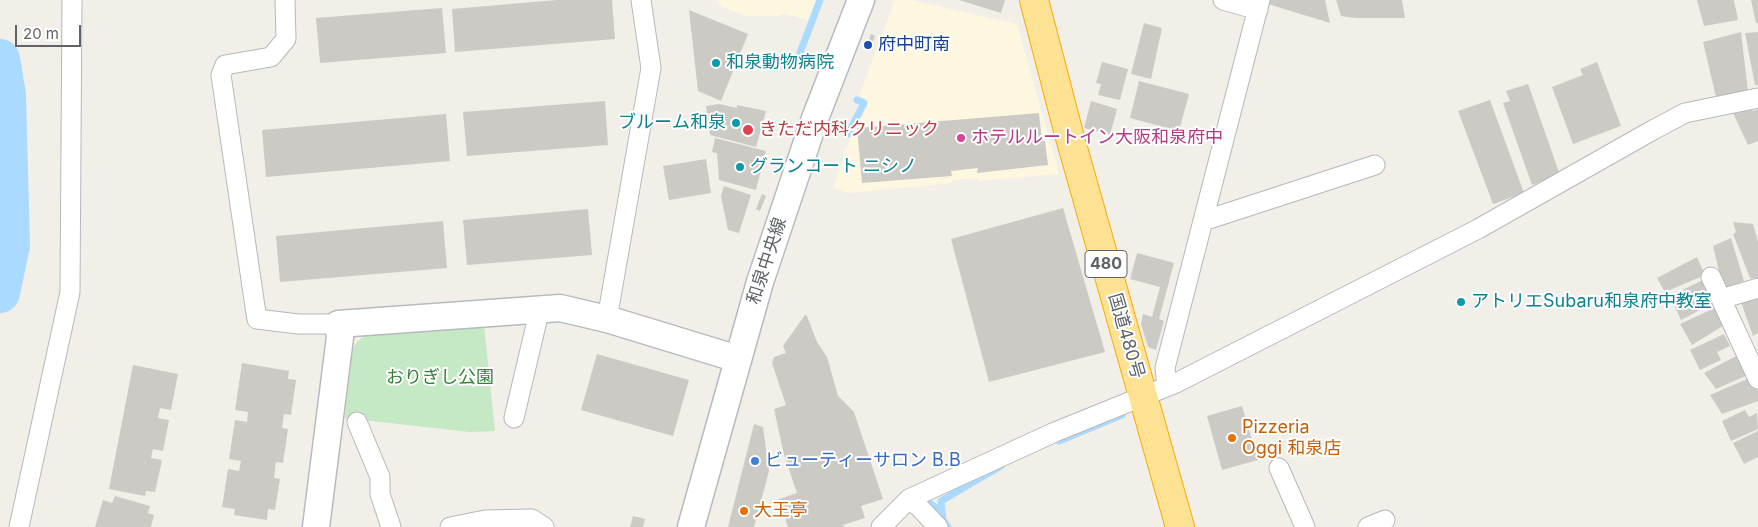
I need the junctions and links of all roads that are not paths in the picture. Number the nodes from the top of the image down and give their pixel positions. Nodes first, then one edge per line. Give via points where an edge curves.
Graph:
1 (72, 0) edge
2 (285, 0) edge
3 (641, 0) edge
4 (860, 0) edge
5 (1034, 0) edge
6 (1223, 0) edge
7 (1259, 5) edge
8 (1758, 98) edge
9 (1375, 165) dead end
10 (1204, 221) junction
11 (1711, 277) dead end
12 (1758, 288) edge
13 (1721, 299) junction
14 (540, 308) junction
15 (607, 319) junction
16 (338, 324) junction
17 (738, 358) junction
18 (1758, 379) edge
19 (1155, 392) junction
20 (514, 418) dead end
21 (357, 422) dead end
22 (1279, 468) dead end
23 (909, 499) junction
24 (19, 527) edge
25 (316, 527) edge
26 (391, 527) edge
27 (450, 527) edge
28 (544, 527) edge
29 (691, 527) edge
30 (881, 527) edge
31 (938, 527) edge
32 (1180, 527) edge
33 (1305, 527) edge

1 - 24 street via 70,292
2 - 16 street via 286,39 271,57 225,65 221,75 254,300 258,319
3 - 15 street via 651,68
4 - 17 street, 和泉中央線 via 814,121
5 - 19 highway, 国道480号 / 480 via 1068,134
6 - 7 street
7 - 10 street
8 - 19 street via 1685,113 1478,230
9 - 10 street
10 - 19 street via 1165,368
11 - 13 street
12 - 13 street
13 - 18 street
14 - 15 street via 560,308
14 - 16 street
14 - 20 street
15 - 17 street
16 - 25 street via 340,337
17 - 29 street, 和泉中央線
19 - 23 street via 1055,432
19 - 32 highway, 国道480号 / 480
21 - 26 street via 380,477 380,494
22 - 33 street
23 - 30 street
23 - 31 street
27 - 28 street via 486,520 532,519

